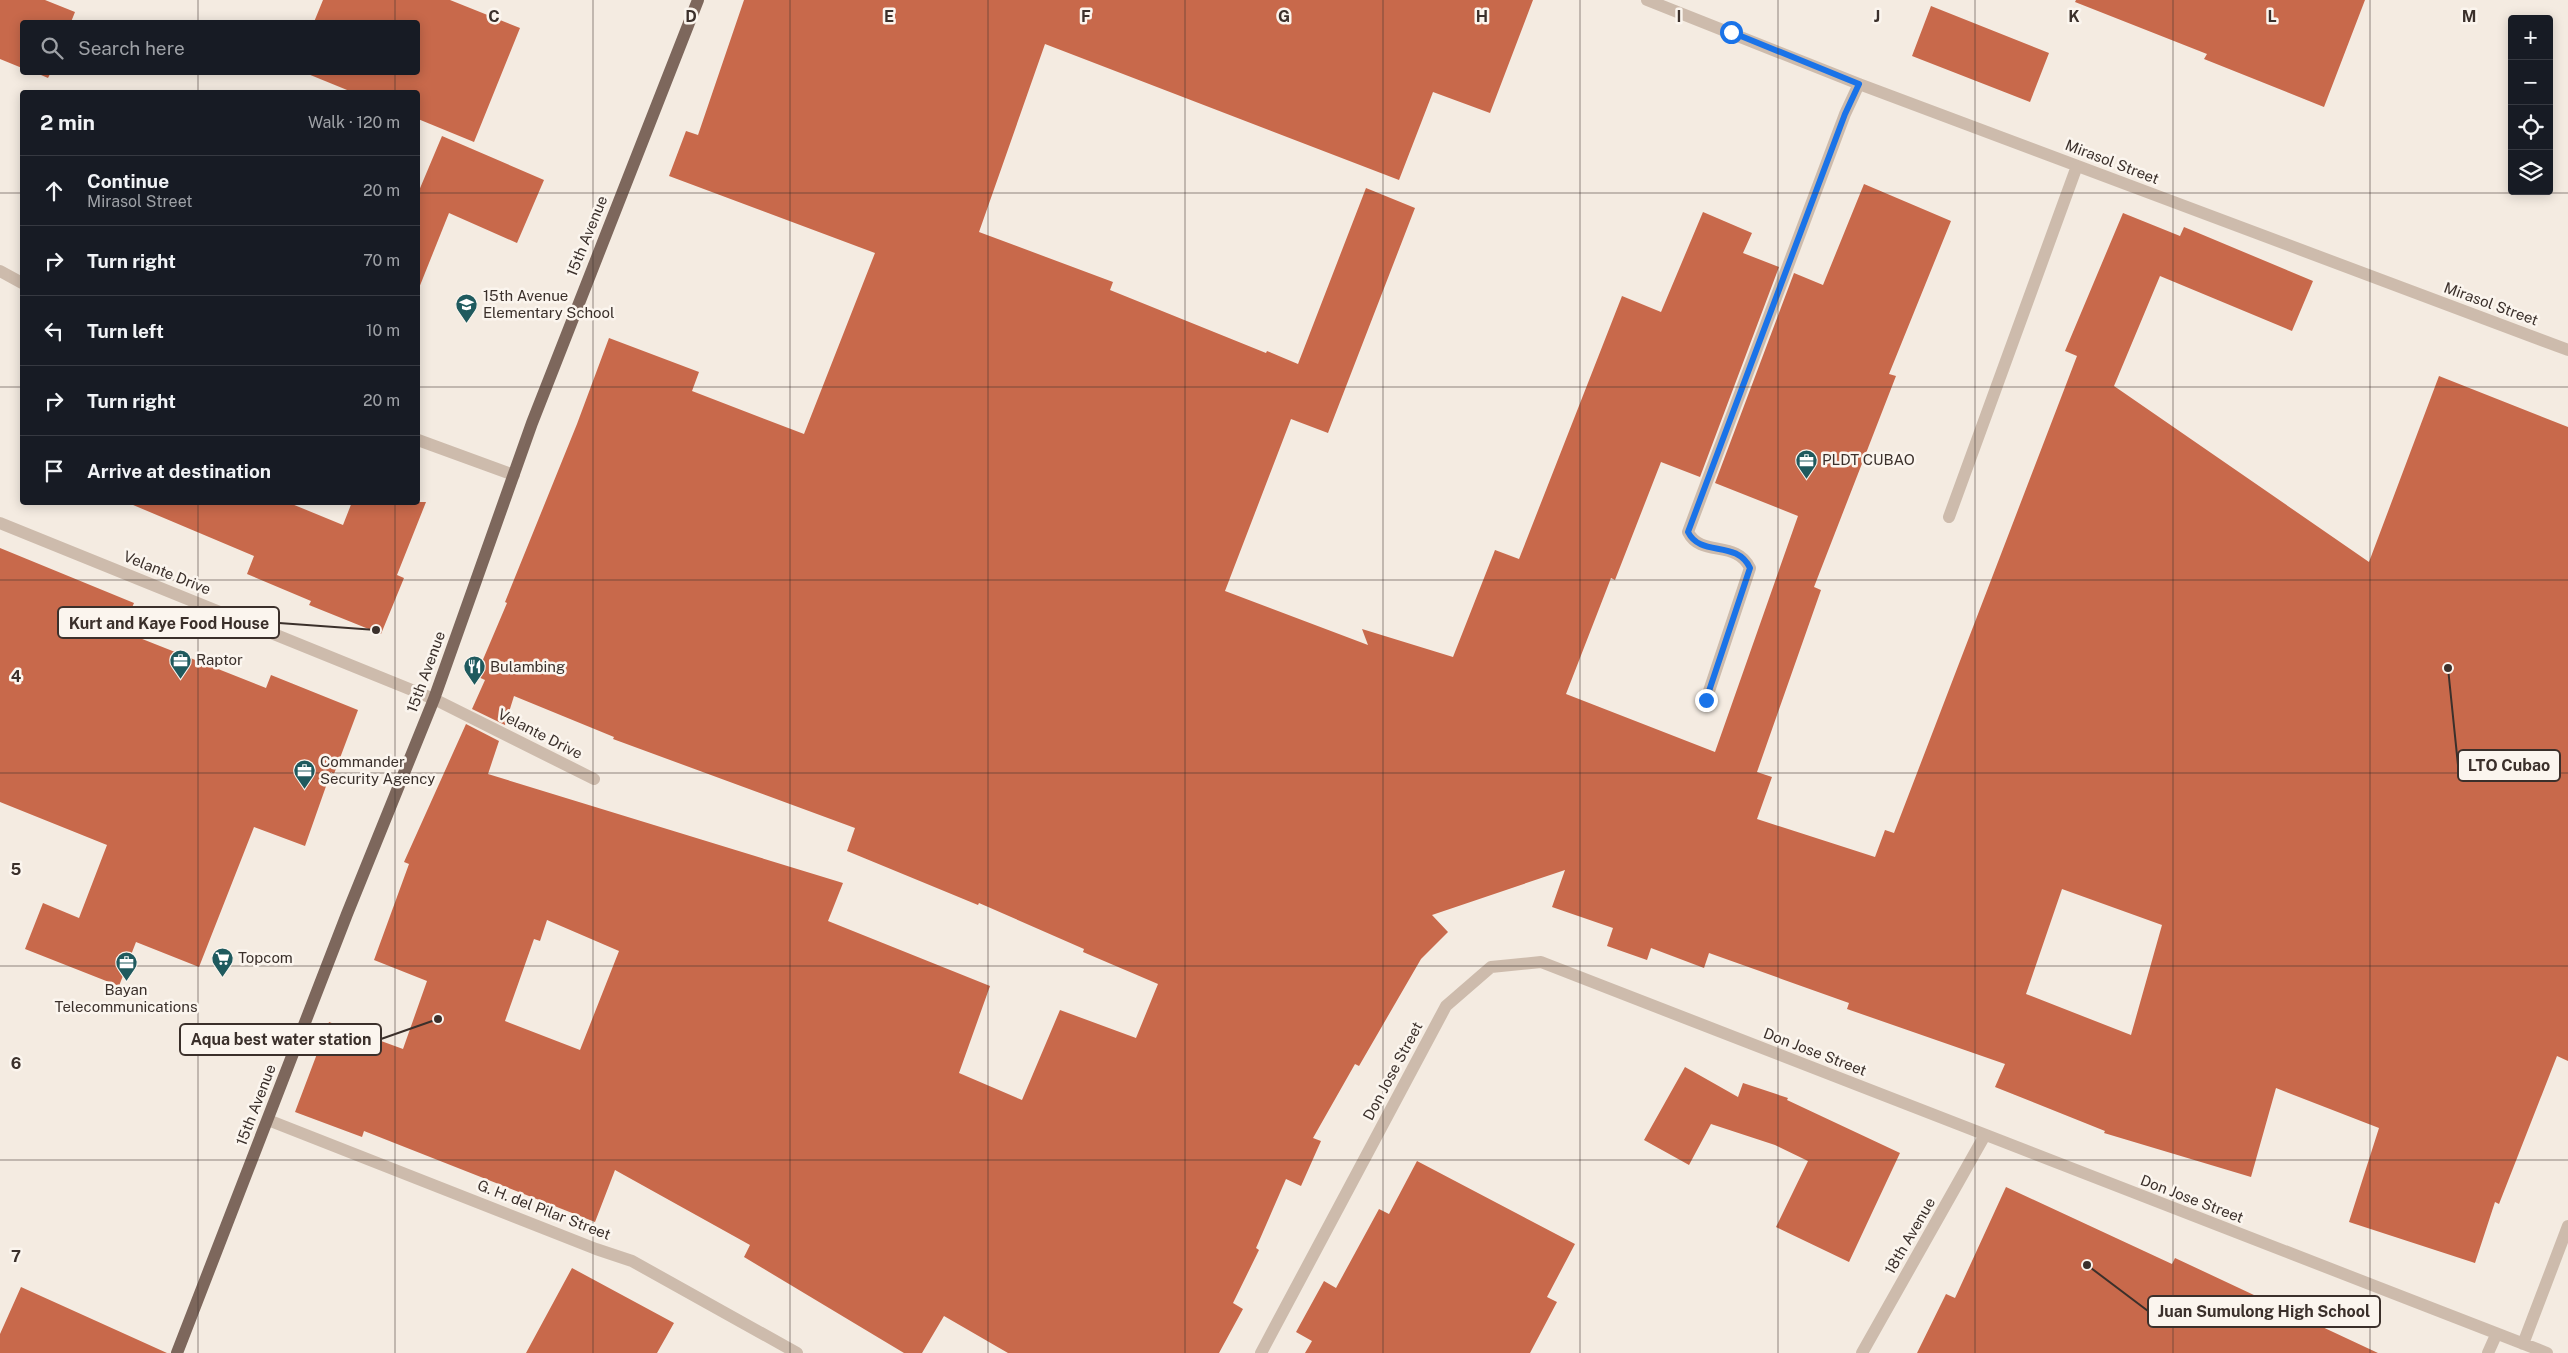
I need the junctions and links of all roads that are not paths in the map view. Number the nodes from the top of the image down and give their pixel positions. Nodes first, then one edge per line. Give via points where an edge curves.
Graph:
1 (698, 0) edge
2 (1646, 0) edge
3 (1859, 84) junction
4 (2077, 166) junction
5 (0, 271) edge
6 (20, 282) edge
7 (2568, 350) edge
8 (420, 441) edge
9 (514, 476) junction
10 (1949, 517) dead end
11 (0, 523) edge
12 (434, 699) junction
13 (1706, 700) dead end
14 (594, 779) dead end
15 (268, 1120) junction
16 (1985, 1135) junction
17 (2568, 1226) edge
18 (2496, 1334) junction
19 (2523, 1344) junction
20 (177, 1353) edge
21 (797, 1353) edge
22 (1261, 1353) edge
23 (1862, 1353) edge
24 (2488, 1353) edge
25 (2546, 1353) edge

1 - 9 main road, 15th Avenue via 576,306
2 - 3 street, Mirasol Street
3 - 4 street, Mirasol Street
3 - 13 street via 1688,532 1699,545 1738,553 1750,568
4 - 7 street, Mirasol Street
4 - 10 street
5 - 6 street
8 - 9 street
9 - 12 main road, 15th Avenue
11 - 12 street, Velante Drive
12 - 14 street, Velante Drive
12 - 15 main road, 15th Avenue
15 - 20 main road, 15th Avenue
15 - 21 street, G. H. del Pilar Street via 632,1261
16 - 18 street, Don Jose Street
16 - 22 street, Don Jose Street via 1541,962 1491,967 1446,1006
16 - 23 street, 18th Avenue
17 - 19 street
18 - 19 street, Don Jose Street
18 - 24 street
19 - 25 street, Don Jose Street

